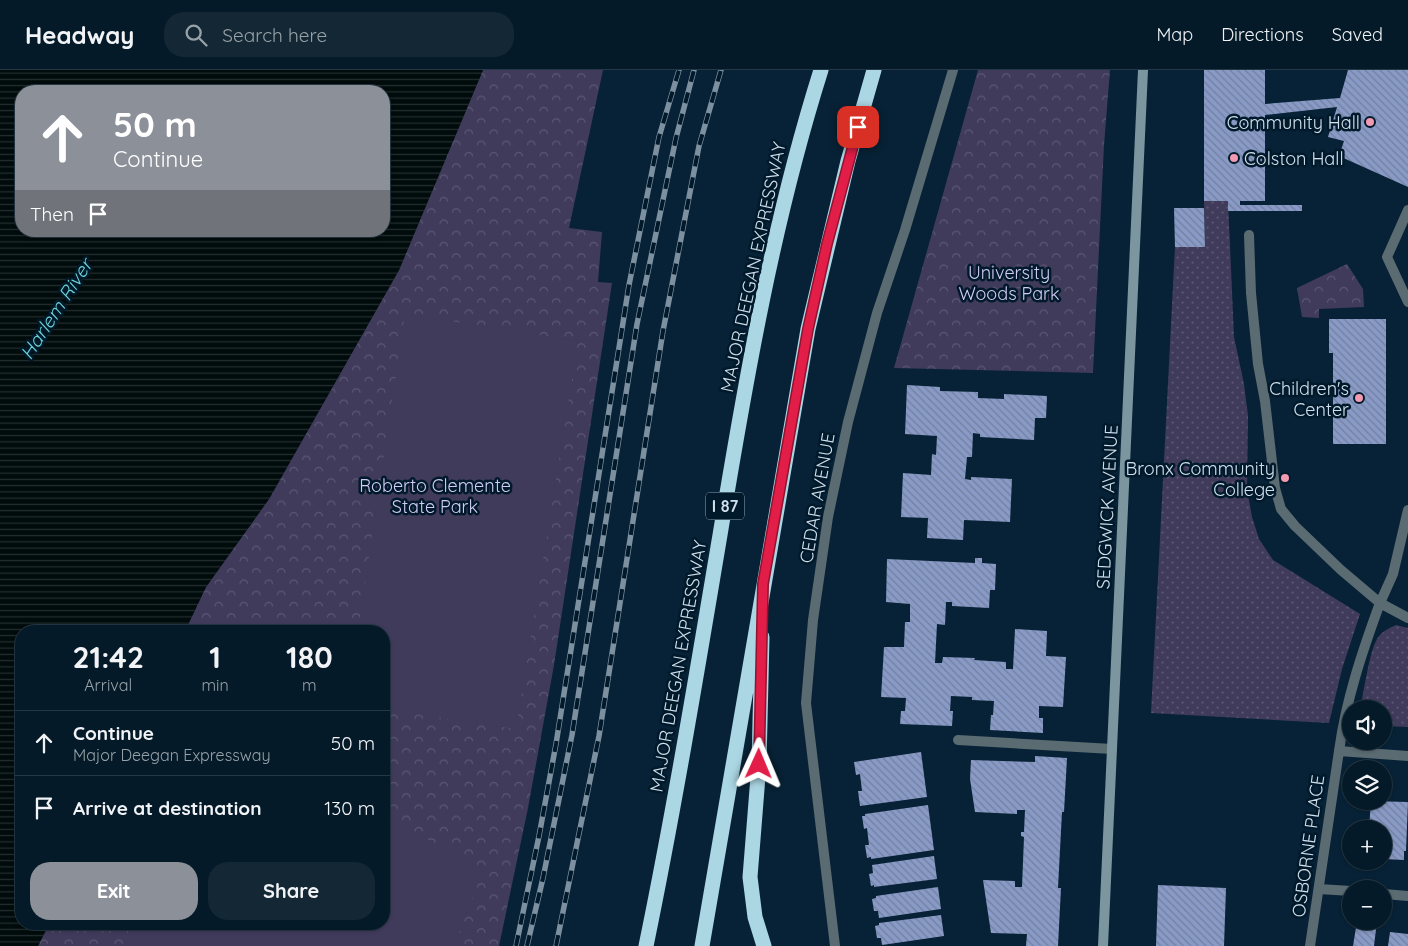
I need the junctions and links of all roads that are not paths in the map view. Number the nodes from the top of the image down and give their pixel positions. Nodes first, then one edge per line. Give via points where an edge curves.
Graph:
1 (821, 70) edge
2 (874, 70) edge
3 (953, 70) edge
4 (1143, 70) edge
5 (1408, 210) edge
6 (1249, 235) dead end
7 (1408, 302) edge
8 (1408, 510) edge
9 (763, 584) junction
10 (1380, 603) junction
11 (1408, 618) edge
12 (958, 740) dead end
13 (1112, 749) junction
14 (1339, 751) junction
15 (1408, 756) edge
16 (1318, 889) junction
17 (1342, 890) edge
18 (1392, 895) edge
19 (1408, 896) edge
20 (646, 946) edge
21 (702, 946) edge
22 (764, 946) edge
23 (835, 946) edge
24 (1103, 946) edge
25 (1310, 946) edge

1 - 20 highway, MAJOR DEEGAN EXPRESSWAY / I 87 via 806,116 765,284 676,795
2 - 9 highway via 848,161 808,329
3 - 23 street, CEDAR AVENUE via 877,313 848,422 828,517 813,620 806,703
4 - 13 main road, SEDGWICK AVENUE
5 - 7 street via 1387,257
6 - 10 street via 1258,364 1274,488 1281,509 1334,564
8 - 10 street, OSBORNE PLACE via 1393,574
9 - 21 highway
9 - 22 highway via 759,764 750,877 755,918
10 - 11 street
10 - 14 street, OSBORNE PLACE via 1360,658
12 - 13 street
13 - 24 main road, SEDGWICK AVENUE
14 - 15 street
14 - 16 street, OSBORNE PLACE
16 - 17 street
16 - 25 street, OSBORNE PLACE
18 - 19 street

